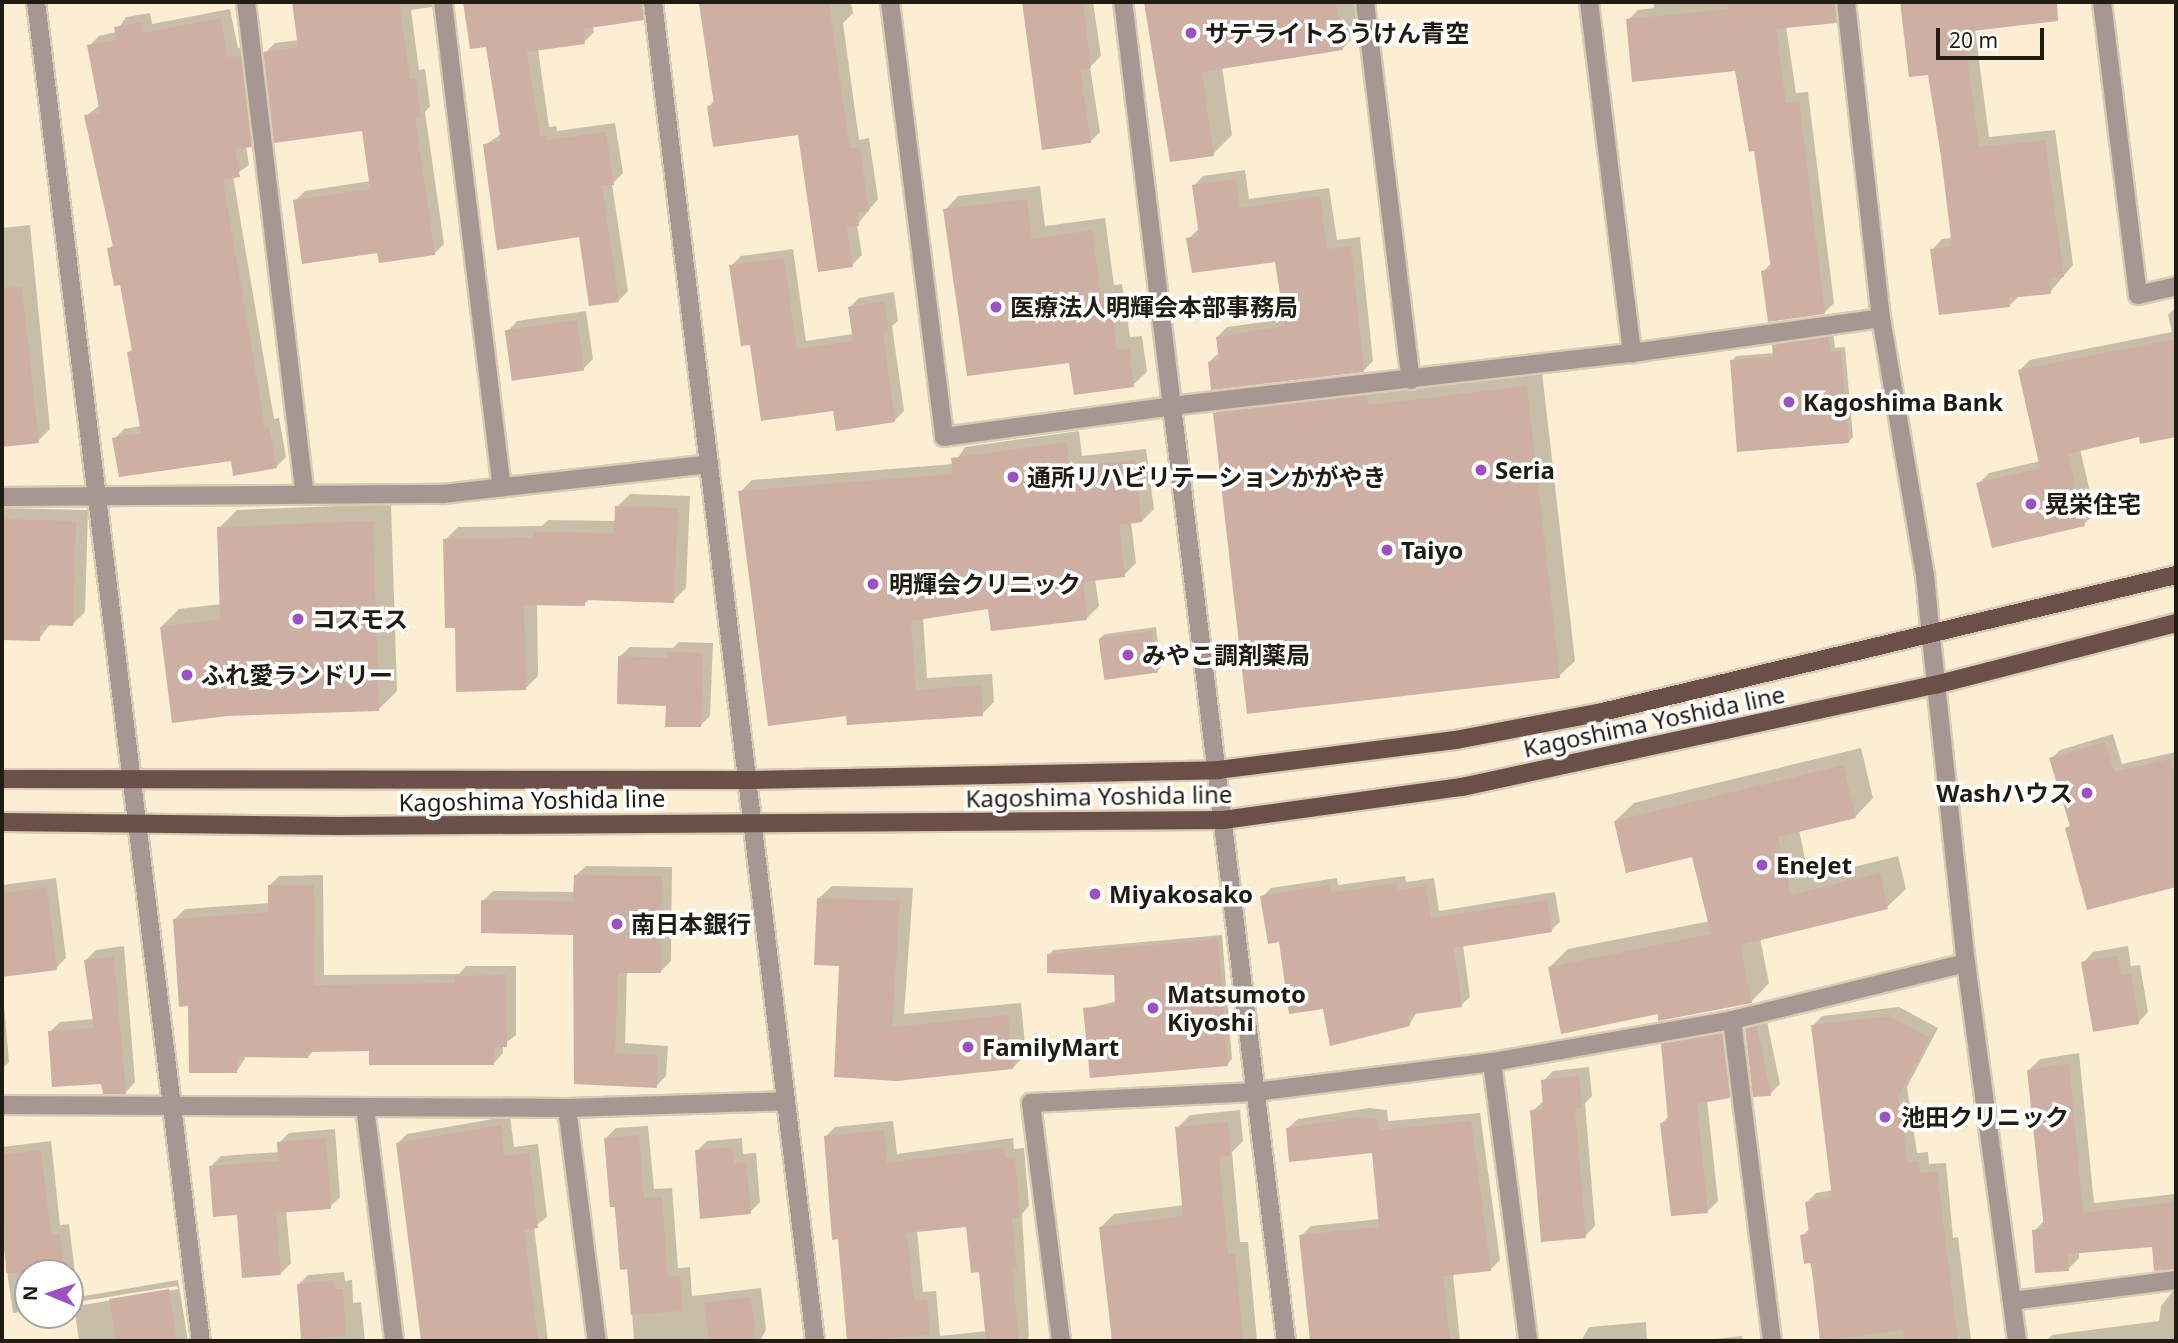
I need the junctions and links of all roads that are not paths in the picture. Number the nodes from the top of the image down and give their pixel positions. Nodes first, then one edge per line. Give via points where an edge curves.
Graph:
1 (36, 2) edge
2 (246, 2) edge
3 (443, 2) edge
4 (653, 2) edge
5 (890, 2) edge
6 (1123, 2) edge
7 (1365, 2) edge
8 (1589, 2) edge
9 (1846, 2) edge
10 (2102, 2) edge
11 (2176, 286) edge
12 (1881, 318) junction
13 (1632, 353) junction
14 (1411, 380) junction
15 (1172, 406) junction
16 (709, 464) junction
17 (502, 486) junction
18 (304, 492) junction
19 (2, 497) edge
20 (97, 497) junction
21 (2176, 575) edge
22 (2176, 623) edge
23 (1931, 637) junction
24 (1935, 685) junction
25 (1218, 771) junction
26 (2, 779) edge
27 (132, 779) junction
28 (749, 779) junction
29 (1223, 820) junction
30 (137, 821) junction
31 (2, 822) edge
32 (755, 822) junction
33 (1966, 963) junction
34 (1732, 1020) junction
35 (1492, 1062) junction
36 (1255, 1092) junction
37 (784, 1101) junction
38 (2, 1105) edge
39 (172, 1106) junction
40 (365, 1107) junction
41 (567, 1108) junction
42 (2176, 1280) edge
43 (2012, 1301) junction
44 (201, 1341) edge
45 (394, 1341) edge
46 (597, 1341) edge
47 (815, 1341) edge
48 (1061, 1341) edge
49 (1286, 1341) edge
50 (1528, 1341) edge
51 (1772, 1341) edge
52 (2017, 1341) edge

1 - 20 street
2 - 18 street
3 - 17 street
4 - 16 street
5 - 15 street via 944,437
6 - 15 street
7 - 14 street
8 - 13 street
9 - 12 street
10 - 11 street via 2138,295
12 - 13 street
12 - 23 street via 1926,575
13 - 14 street
14 - 15 street
15 - 25 street
16 - 17 street
16 - 28 street
17 - 18 street via 443,494
18 - 20 street
19 - 20 street
20 - 27 street
21 - 23 main road, Kagoshima Yoshida line
22 - 24 main road, Kagoshima Yoshida line
23 - 24 street
23 - 25 main road, Kagoshima Yoshida line via 1456,740
24 - 29 main road, Kagoshima Yoshida line via 1462,787
24 - 33 street
25 - 28 main road, Kagoshima Yoshida line
25 - 29 street
26 - 27 main road, Kagoshima Yoshida line
27 - 28 main road, Kagoshima Yoshida line
27 - 30 street
28 - 32 street
29 - 32 main road, Kagoshima Yoshida line
29 - 36 street
30 - 31 main road, Kagoshima Yoshida line
30 - 32 main road, Kagoshima Yoshida line via 338,826
30 - 39 street
32 - 37 street
33 - 34 street
33 - 43 street
34 - 35 street
34 - 51 street
35 - 36 street
35 - 50 street
36 - 48 street via 1031,1103
36 - 49 street
37 - 41 street
37 - 47 street
38 - 39 street
39 - 40 street
39 - 44 street
40 - 41 street
40 - 45 street
41 - 46 street
42 - 43 street
43 - 52 street

